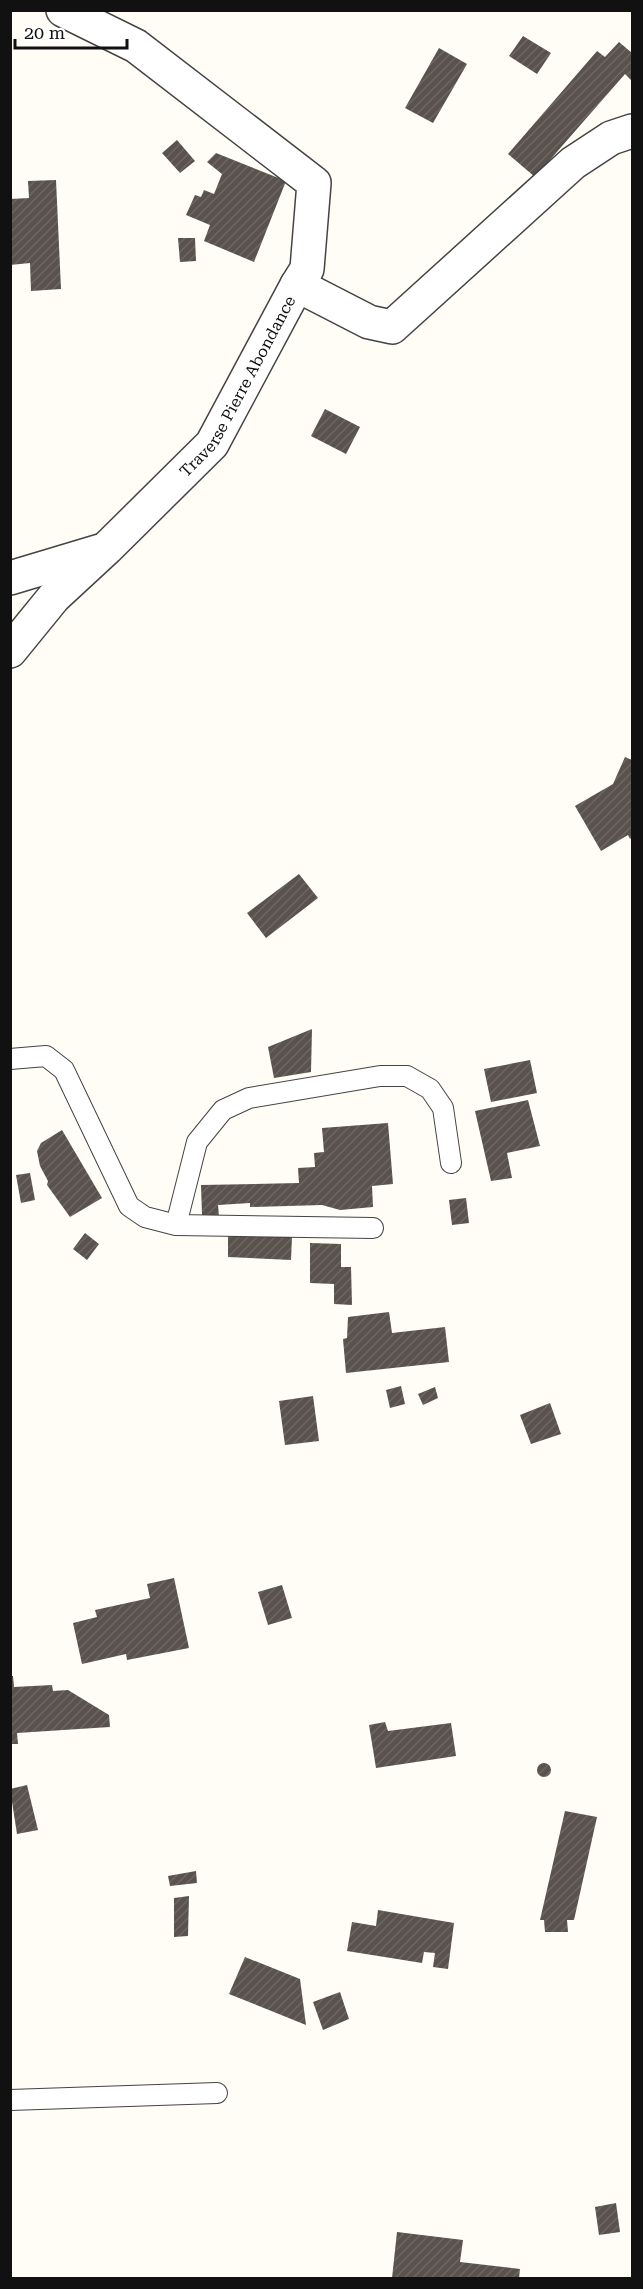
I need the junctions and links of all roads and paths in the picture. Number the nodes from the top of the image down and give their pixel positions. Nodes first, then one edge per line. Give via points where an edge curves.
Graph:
1 (63, 10) edge
2 (633, 131) edge
3 (297, 285) junction
4 (107, 548) junction
5 (10, 578) edge
6 (10, 651) edge
7 (10, 1059) edge
8 (451, 1163) dead end
9 (176, 1225) junction
10 (373, 1228) dead end
11 (218, 2093) dead end
12 (10, 2100) edge

1 - 3 street via 136,46 314,183 307,268
2 - 3 street, Traverse Pierre Abondance via 611,138 573,163 392,327 369,322
3 - 4 street, Traverse Pierre Abondance via 212,444
4 - 5 street
4 - 6 street, Traverse Pierre Abondance via 54,597
7 - 9 lane via 46,1056 64,1070 129,1206 145,1217
8 - 9 lane via 443,1108 430,1089 407,1076 380,1076 249,1098 222,1110 197,1142
9 - 10 lane
11 - 12 lane

